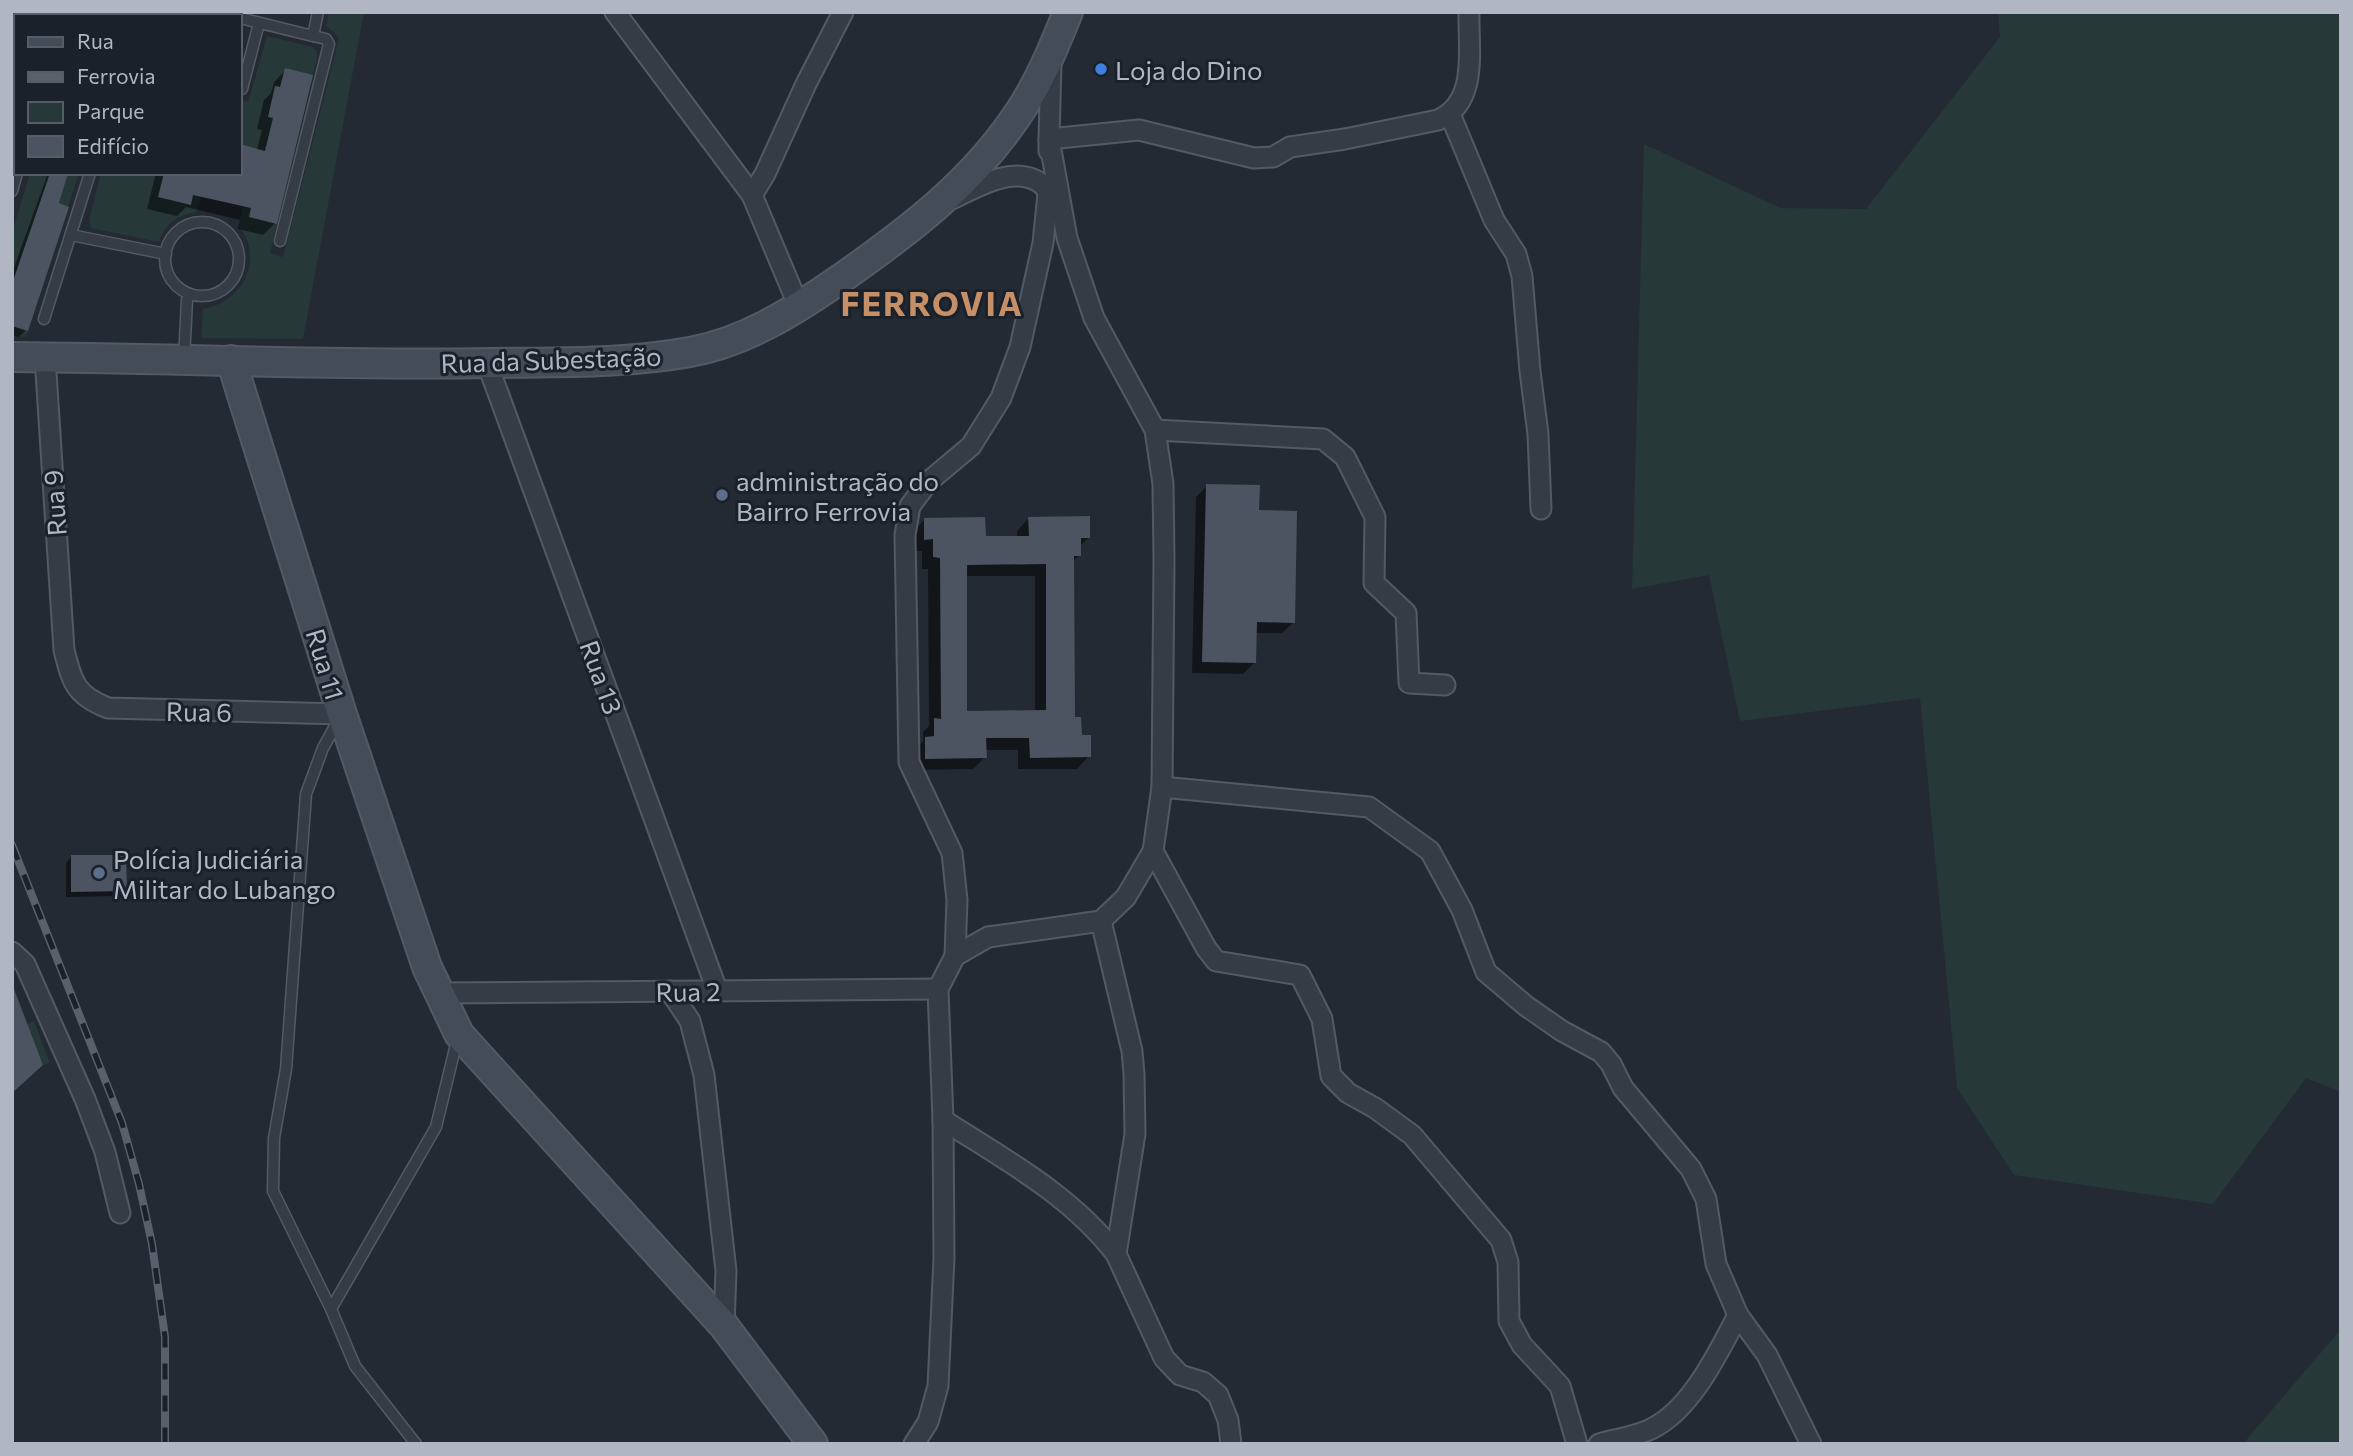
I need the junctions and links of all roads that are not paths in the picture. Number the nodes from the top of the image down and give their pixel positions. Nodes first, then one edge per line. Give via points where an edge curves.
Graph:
1 (318, 12) edge
2 (615, 12) edge
3 (843, 12) edge
4 (1068, 12) edge
5 (1469, 12) edge
6 (242, 19) edge
7 (259, 23) junction
8 (313, 36) junction
9 (1051, 54) junction
10 (242, 89) dead end
11 (1450, 114) junction
12 (1049, 139) junction
13 (89, 175) edge
14 (1049, 193) junction
15 (752, 195) junction
16 (937, 206) junction
17 (71, 235) junction
18 (280, 241) dead end
19 (166, 254) junction
20 (190, 294) junction
21 (799, 307) junction
22 (44, 319) dead end
23 (12, 357) edge
24 (45, 357) junction
25 (184, 359) junction
26 (231, 360) junction
27 (487, 363) junction
28 (1156, 430) junction
29 (1541, 509) dead end
30 (71, 677) joint
31 (1445, 685) dead end
32 (342, 714) junction
33 (1162, 788) junction
34 (1153, 851) junction
35 (1101, 922) junction
36 (12, 952) edge
37 (955, 956) junction
38 (432, 980) junction
39 (938, 989) junction
40 (717, 990) junction
41 (670, 991) junction
42 (458, 1034) junction
43 (943, 1120) junction
44 (120, 1213) dead end
45 (1116, 1254) junction
46 (331, 1309) junction
47 (1738, 1315) junction
48 (724, 1326) junction
49 (415, 1444) edge
50 (813, 1444) edge
51 (914, 1444) edge
52 (1231, 1444) edge
53 (1577, 1444) edge
54 (1599, 1444) edge
55 (1811, 1444) edge

1 - 8 lane
2 - 15 street
3 - 15 street
4 - 9 street, Rua da Subestação
5 - 11 street via 1468,84
6 - 7 lane
7 - 8 lane
7 - 10 lane
8 - 18 lane via 329,44
9 - 12 street
9 - 16 street, Rua da Subestação via 1001,139
11 - 12 street via 1290,147 1273,157 1254,158 1139,130
11 - 29 street via 1522,276
12 - 14 street
12 - 28 street via 1066,238 1094,318
13 - 17 lane
14 - 16 street via 1037,180 1008,176
14 - 37 street via 1020,347 1000,398 971,446 928,482 910,506 905,535 909,762 952,853 957,900
15 - 21 street
16 - 21 street, Rua da Subestação
17 - 19 lane
17 - 22 lane
19 - 20 lane via 171,280
19 - 20 lane via 174,234 196,221 209,221 231,233 240,257 233,280 214,294
20 - 25 lane
21 - 27 street, Rua da Subestação via 757,331 692,352 610,361
23 - 24 street, Rua da Subestação
24 - 25 street, Rua da Subestação
24 - 30 street, Rua 9 via 64,650
25 - 26 street, Rua da Subestação
26 - 27 street, Rua da Subestação
26 - 32 street, Rua 11
27 - 40 street, Rua 13
28 - 31 street via 1323,439 1345,457 1375,517 1374,583 1406,613 1409,683
28 - 33 street via 1163,484
30 - 32 street, Rua 6 via 79,692 107,708
32 - 38 street, Rua 11
32 - 46 lane via 306,794 273,1191
33 - 34 street
33 - 47 street via 1369,807 1430,851 1462,910 1486,972 1526,1006 1601,1052 1623,1088 1691,1168 1706,1199 1716,1264
34 - 35 street via 1126,897
34 - 53 street via 1216,961 1300,975 1322,1020 1331,1076 1348,1093 1412,1135 1501,1240 1508,1262 1509,1321 1522,1345 1560,1387
35 - 37 street via 988,937
35 - 45 street via 1134,1074 1135,1134
36 - 44 street via 25,964 86,1099
37 - 39 street
38 - 41 street, Rua 2
38 - 42 street, Rua 11
39 - 40 street, Rua 2
39 - 43 street
40 - 41 street, Rua 2
41 - 48 street via 690,1021 704,1075 726,1271
42 - 46 lane via 436,1127
42 - 48 street, Rua 11
43 - 45 street via 1054,1192
43 - 51 street via 944,1258 938,1386 928,1422
45 - 52 street via 1164,1358 1180,1375 1203,1382 1218,1395
46 - 49 lane via 355,1366
47 - 54 street via 1706,1374 1675,1412 1650,1430
47 - 55 street via 1767,1355
48 - 50 street, Rua 11

